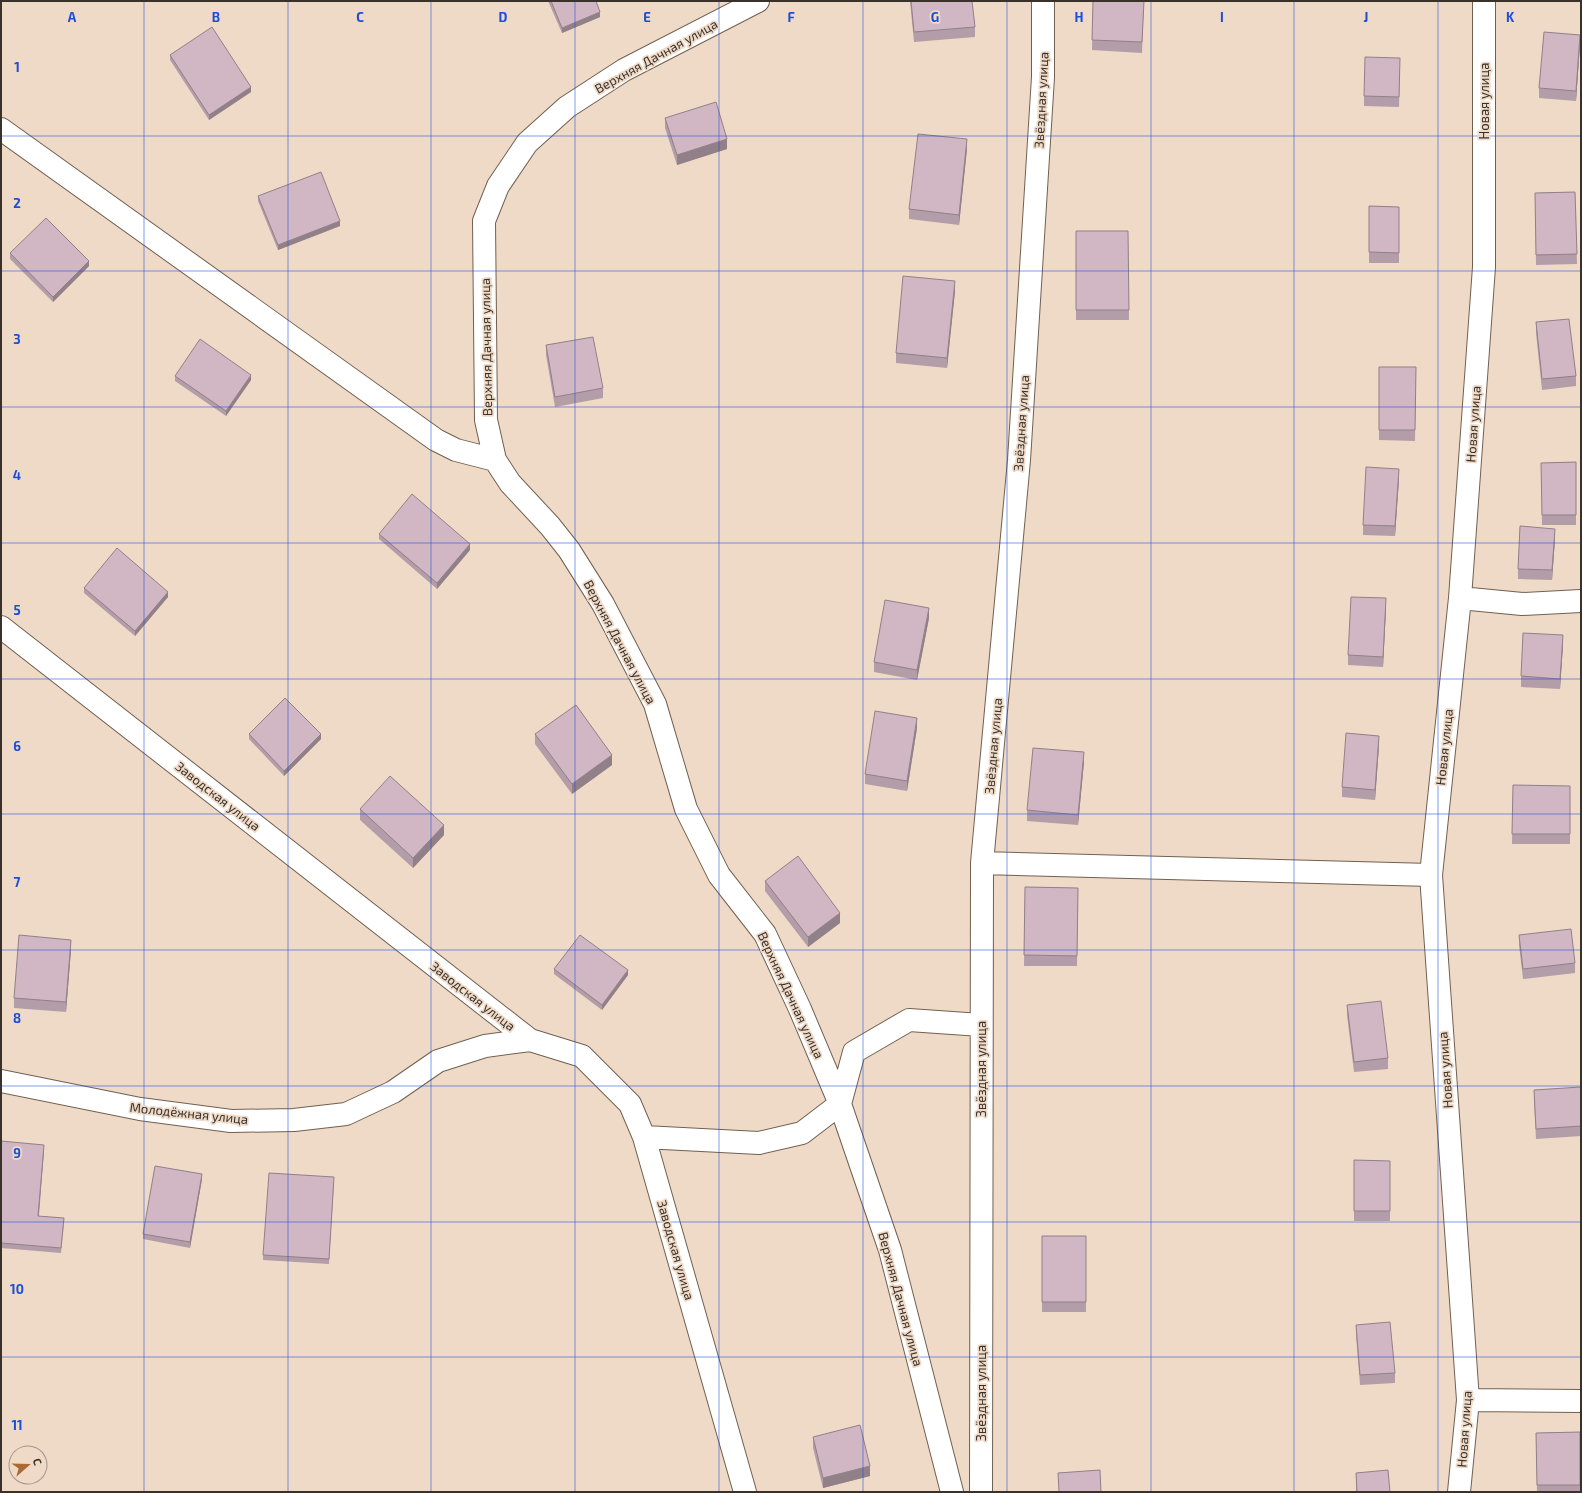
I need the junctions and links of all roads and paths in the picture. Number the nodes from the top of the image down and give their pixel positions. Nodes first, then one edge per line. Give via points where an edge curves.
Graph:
1 (758, 1) edge
2 (1043, 1) edge
3 (1484, 1) edge
4 (1, 129) edge
5 (495, 460) junction
6 (1460, 598) junction
7 (1581, 601) edge
8 (1, 627) edge
9 (982, 863) junction
10 (1431, 875) junction
11 (982, 1025) junction
12 (530, 1040) junction
13 (1, 1081) edge
14 (840, 1104) junction
15 (644, 1137) junction
16 (1468, 1400) junction
17 (1581, 1401) edge
18 (745, 1492) edge
19 (952, 1492) edge
20 (981, 1492) edge
21 (1459, 1492) edge

1 - 5 street, Верхняя Дачная улица via 624,70 567,107 527,143 498,186 484,221 486,420
2 - 9 street, Звёздная улица via 1043,77 1019,460
3 - 6 street, Новая улица via 1484,267
4 - 5 street via 436,440 456,450
5 - 14 street, Верхняя Дачная улица via 510,483 550,526 603,604 655,704 686,809 719,875 765,934
6 - 7 street via 1522,604
6 - 10 street, Новая улица
8 - 12 street, Заводская улица
9 - 10 street
9 - 11 street, Звёздная улица
10 - 16 street, Новая улица
11 - 14 street via 908,1020 854,1052
11 - 20 street, Звёздная улица
12 - 13 street, Молодёжная улица via 485,1046 438,1061 393,1092 346,1114 294,1120 231,1121 140,1109
12 - 15 street, Заводская улица via 582,1056 630,1104
14 - 15 street via 802,1133 759,1143
14 - 19 street, Верхняя Дачная улица via 890,1250
15 - 18 street, Заводская улица
16 - 17 street
16 - 21 street, Новая улица

